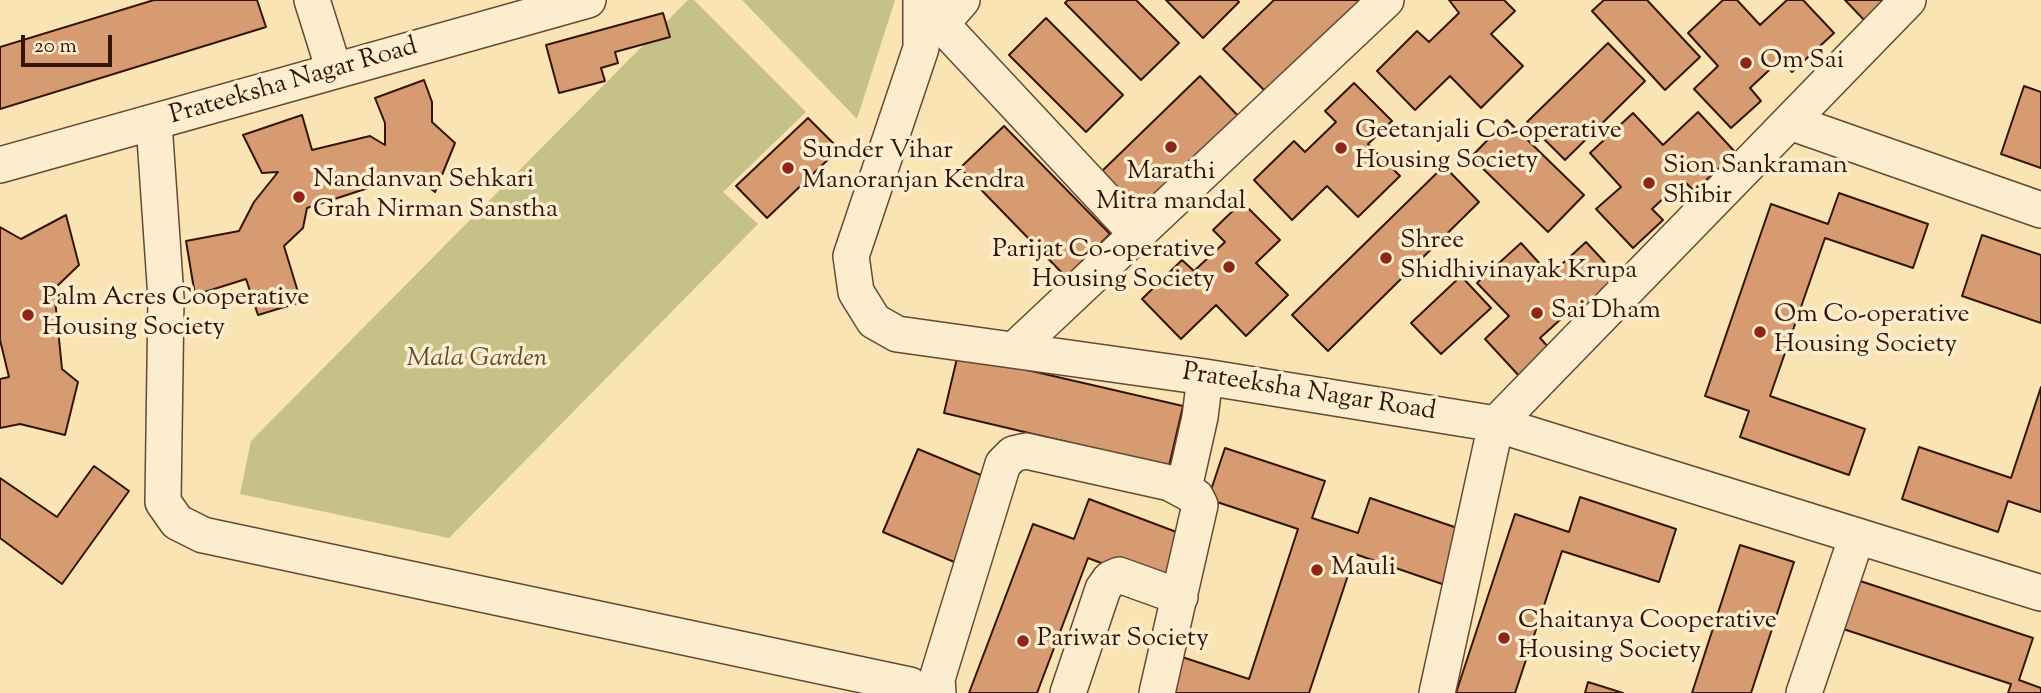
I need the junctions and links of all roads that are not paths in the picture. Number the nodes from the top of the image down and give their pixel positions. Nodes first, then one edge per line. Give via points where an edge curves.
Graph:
1 (312, 0) edge
2 (588, 0) edge
3 (1386, 0) edge
4 (1908, 0) edge
5 (937, 13) edge
6 (334, 70) junction
7 (1790, 122) junction
8 (154, 124) junction
9 (0, 165) edge
10 (2041, 210) edge
11 (1138, 235) junction
12 (1014, 350) junction
13 (1205, 377) junction
14 (1496, 424) junction
15 (1184, 488) junction
16 (1857, 536) junction
17 (2041, 593) edge
18 (1180, 597) junction
19 (909, 693) edge
20 (938, 693) edge
21 (1068, 693) edge
22 (1157, 693) edge
23 (1437, 693) edge
24 (1804, 693) edge

1 - 6 street
2 - 6 street, Prateeksha Nagar Road
3 - 11 street
4 - 7 street
5 - 11 street
5 - 12 street, Prateeksha Nagar Road via 851,256 856,292 874,321 897,334
6 - 8 street, Prateeksha Nagar Road
7 - 10 street
7 - 14 street
8 - 9 street, Prateeksha Nagar Road
8 - 19 street via 166,298 163,502 177,522 203,535 910,685
11 - 12 street
12 - 13 street, Prateeksha Nagar Road
13 - 14 street, Prateeksha Nagar Road
13 - 15 street
14 - 16 street, Prateeksha Nagar Road
14 - 23 street
15 - 18 street via 1200,505
15 - 20 street via 1026,451 1013,454 1003,464 937,679
16 - 17 street, Prateeksha Nagar Road
16 - 24 street
18 - 21 street via 1119,575 1110,579 1102,589
18 - 22 street

